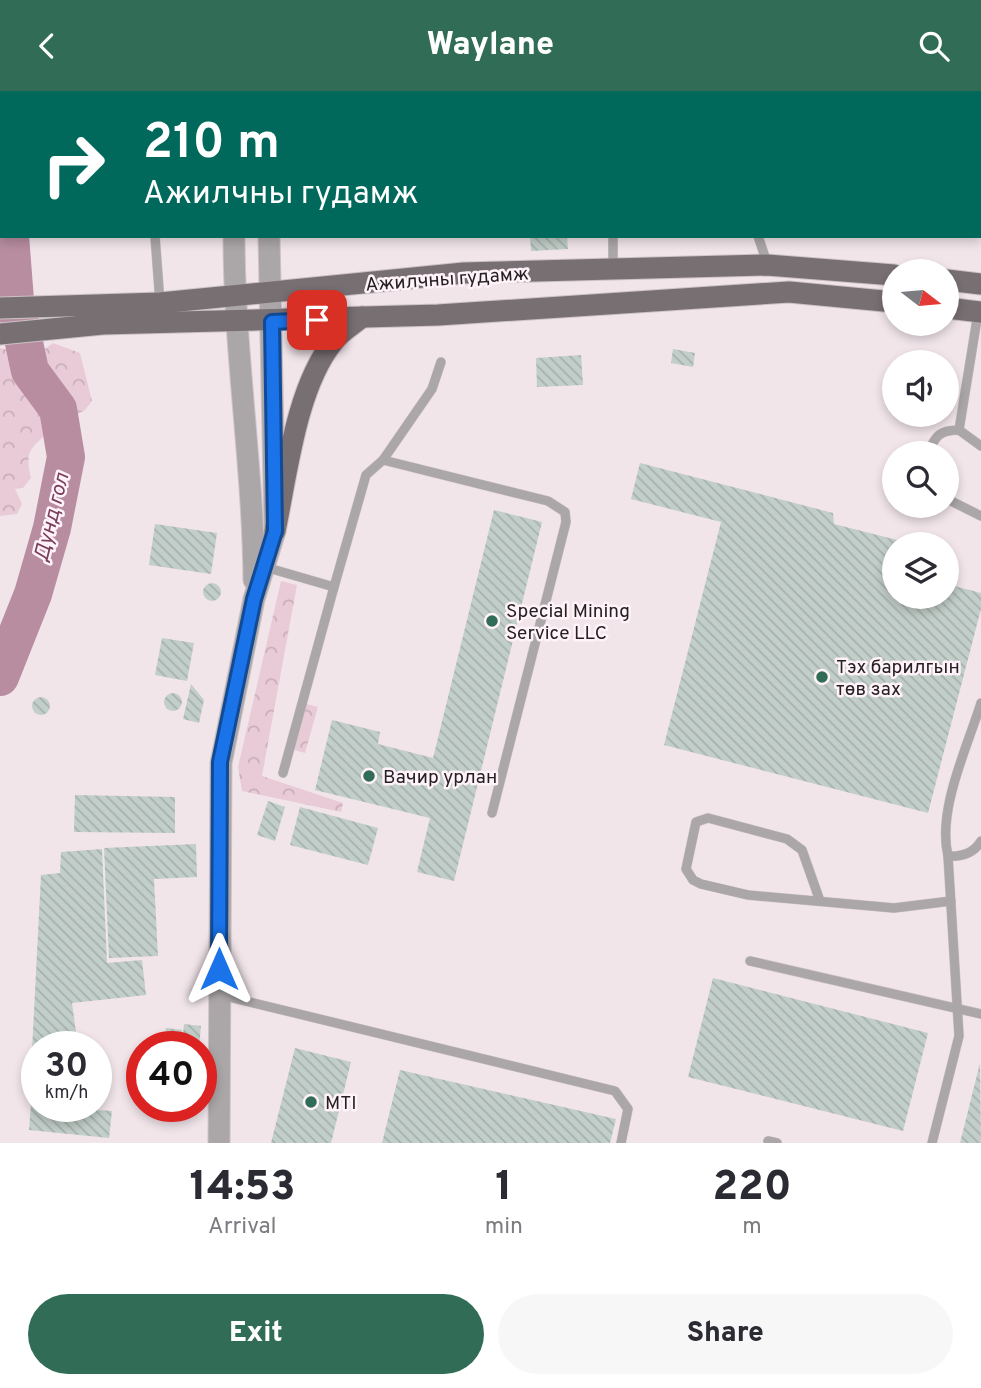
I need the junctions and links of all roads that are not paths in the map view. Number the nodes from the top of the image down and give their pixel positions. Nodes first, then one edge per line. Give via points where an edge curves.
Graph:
1 (155, 238) edge
2 (234, 238) edge
3 (269, 238) edge
4 (613, 238) edge
5 (759, 238) edge
6 (767, 265) junction
7 (613, 270) junction
8 (882, 274) edge
9 (959, 282) edge
10 (981, 286) edge
11 (270, 292) junction
12 (234, 296) junction
13 (882, 301) edge
14 (160, 303) junction
15 (0, 307) edge
16 (959, 309) edge
17 (979, 311) edge
18 (362, 317) junction
19 (235, 322) junction
20 (272, 322) junction
21 (0, 334) edge
22 (976, 358) edge
23 (441, 362) dead end
24 (959, 430) junction
25 (934, 441) edge
26 (981, 446) edge
27 (383, 460) junction
28 (959, 505) edge
29 (981, 516) edge
30 (275, 531) junction
31 (265, 567) junction
32 (334, 587) junction
33 (254, 599) junction
34 (981, 703) edge
35 (283, 773) dead end
36 (492, 813) dead end
37 (981, 841) edge
38 (978, 851) edge
39 (948, 856) junction
40 (820, 901) junction
41 (951, 901) junction
42 (750, 961) dead end
43 (219, 995) junction
44 (957, 1007) junction
45 (981, 1014) edge
46 (219, 1143) edge
47 (621, 1143) edge
48 (932, 1143) edge

1 - 14 lane
2 - 12 street
3 - 11 street
4 - 7 lane
5 - 6 lane
6 - 7 main road, Ажилчны гудамж
6 - 8 main road, Ажилчны гудамж
7 - 11 main road, Ажилчны гудамж via 464,273
9 - 10 main road
10 - 17 main road
11 - 12 main road, Ажилчны гудамж
11 - 20 street
12 - 14 main road, Ажилчны гудамж
12 - 19 street
13 - 18 main road, Ажилчны гудамж via 789,292
14 - 15 main road, Ажилчны гудамж
16 - 17 main road
17 - 22 lane
18 - 20 main road, Ажилчны гудамж
18 - 30 main road via 333,341 315,371 301,412
19 - 20 main road, Ажилчны гудамж
19 - 21 main road, Ажилчны гудамж via 103,324
19 - 33 street via 253,533
20 - 30 street
22 - 24 lane
23 - 27 lane via 432,389
24 - 25 lane via 945,430
24 - 26 lane
27 - 32 lane via 366,475
27 - 36 lane via 548,501 565,512
28 - 29 lane
30 - 31 street
31 - 32 lane
31 - 33 street
32 - 35 lane
33 - 43 street via 220,762
34 - 39 lane via 945,817
37 - 38 lane
38 - 39 lane
39 - 41 lane
40 - 40 lane via 748,895 693,880 686,869 696,822 708,818 787,839 802,851
40 - 41 lane via 894,908
41 - 44 lane
42 - 44 lane
43 - 46 street
43 - 47 lane via 615,1091 628,1109
44 - 45 lane
44 - 48 lane via 959,1036

